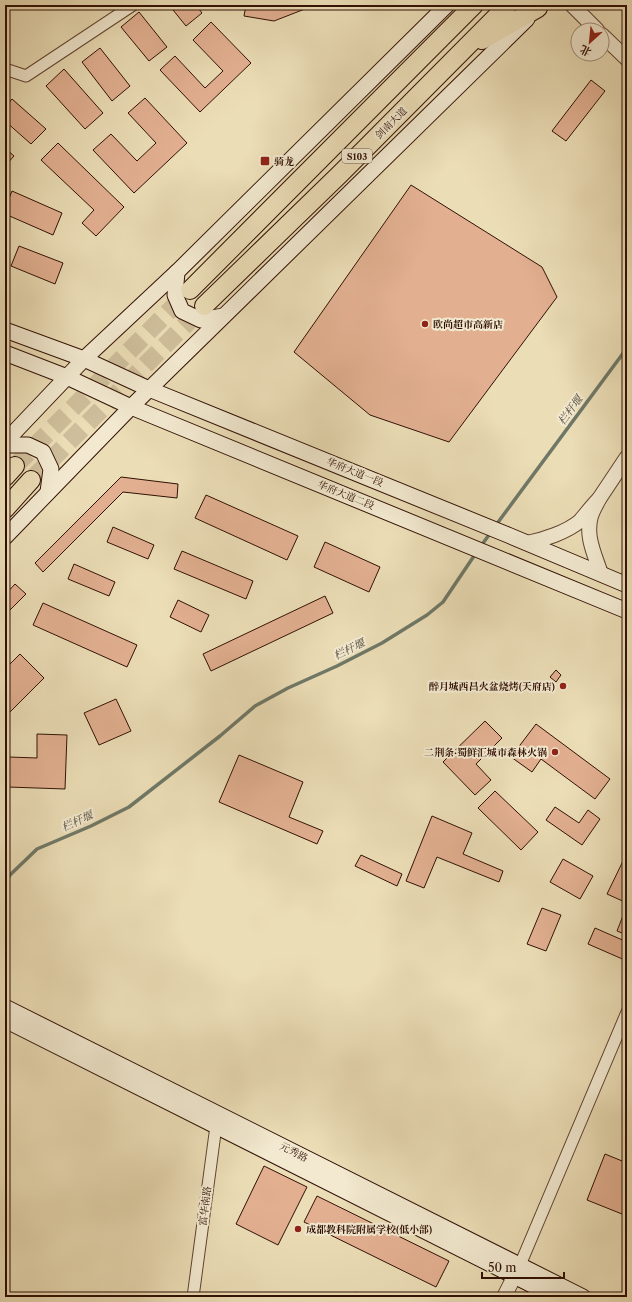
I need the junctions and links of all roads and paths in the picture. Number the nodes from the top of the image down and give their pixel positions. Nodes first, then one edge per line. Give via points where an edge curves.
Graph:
1 (133, 5) edge
2 (447, 5) edge
3 (460, 5) edge
4 (474, 5) edge
5 (508, 5) edge
6 (572, 5) edge
7 (539, 7) edge
8 (589, 22) edge
9 (610, 43) edge
10 (433, 45) junction
11 (463, 50) junction
12 (627, 59) edge
13 (5, 70) edge
14 (176, 272) junction
15 (190, 290) tunnel mouth
16 (204, 306) tunnel mouth
17 (224, 316) junction
18 (5, 330) edge
19 (5, 353) edge
20 (84, 359) junction
21 (67, 377) junction
22 (149, 389) junction
23 (131, 407) junction
24 (5, 444) edge
25 (627, 457) edge
26 (31, 480) tunnel mouth
27 (48, 492) junction
28 (599, 499) junction
29 (5, 509) edge
30 (5, 537) edge
31 (527, 543) junction
32 (601, 574) junction
33 (627, 585) edge
34 (627, 611) edge
35 (5, 1007) edge
36 (627, 1012) edge
37 (5, 1020) edge
38 (218, 1121) junction
39 (517, 1271) junction
40 (193, 1297) edge
41 (504, 1297) edge
42 (556, 1297) edge
43 (583, 1297) edge

1 - 13 street via 26,76
2 - 14 main road
3 - 10 highway
4 - 10 highway, S103
5 - 11 highway, 剑南大道 / S103
6 - 8 street
7 - 11 highway
7 - 17 main road
9 - 12 street
10 - 15 highway, S103
11 - 16 highway, 剑南大道 / S103
14 - 17 main road via 175,295 182,311 201,320
14 - 20 main road
17 - 22 main road
18 - 20 main road, 华府大道一段
19 - 21 main road
20 - 21 main road
20 - 22 main road, 华府大道一段
21 - 23 main road, 华府大道二段
21 - 24 main road
22 - 23 main road
22 - 31 main road, 华府大道一段
23 - 27 main road
23 - 34 main road, 华府大道二段
24 - 27 main road via 28,445 43,452 51,469
25 - 28 street
26 - 29 highway
27 - 30 main road
28 - 31 street via 579,522 562,532
28 - 32 street via 591,516 589,529 590,543
31 - 32 main road, 华府大道一段
32 - 33 main road, 华府大道一段
35 - 38 main road, 元秀路
36 - 39 street
37 - 38 main road, 元秀路
38 - 39 main road, 元秀路
38 - 40 street, 富华南路
39 - 41 street
39 - 42 main road, 元秀路
39 - 43 main road, 元秀路

